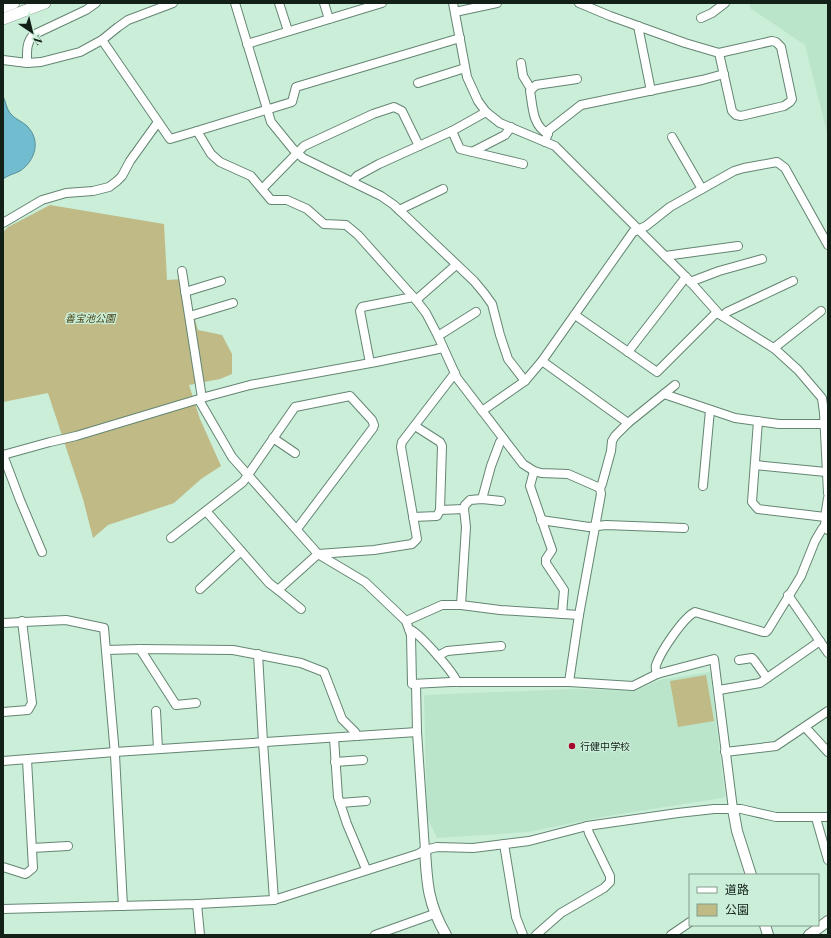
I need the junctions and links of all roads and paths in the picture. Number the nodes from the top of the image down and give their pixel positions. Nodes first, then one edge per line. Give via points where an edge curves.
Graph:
1 (14, 3) edge
2 (45, 3) edge
3 (96, 3) edge
4 (173, 3) edge
5 (235, 3) edge
6 (279, 3) edge
7 (324, 3) edge
8 (382, 3) edge
9 (453, 3) edge
10 (497, 3) edge
11 (580, 3) edge
12 (725, 3) edge
13 (370, 5) edge
14 (153, 6) edge
15 (3, 7) edge
16 (455, 12) junction
17 (701, 18) dead end
18 (3, 19) edge
19 (329, 19) junction
20 (638, 26) junction
21 (288, 31) junction
22 (460, 38) junction
23 (102, 40) junction
24 (246, 44) junction
25 (719, 53) junction
26 (3, 60) edge
27 (27, 63) junction
28 (521, 63) dead end
29 (465, 68) junction
30 (724, 74) junction
31 (577, 79) dead end
32 (418, 83) dead end
33 (531, 89) junction
34 (651, 91) junction
35 (267, 109) junction
36 (486, 112) junction
37 (158, 122) junction
38 (511, 127) junction
39 (197, 130) junction
40 (452, 131) junction
41 (672, 137) dead end
42 (547, 138) junction
43 (419, 146) junction
44 (297, 152) junction
45 (472, 152) junction
46 (523, 164) dead end
47 (352, 182) junction
48 (262, 189) junction
49 (443, 189) dead end
50 (702, 189) junction
51 (399, 210) junction
52 (3, 223) edge
53 (638, 229) junction
54 (828, 245) edge
55 (738, 246) dead end
56 (665, 256) junction
57 (762, 259) dead end
58 (456, 265) junction
59 (182, 271) dead end
60 (688, 280) junction
61 (221, 281) dead end
62 (792, 281) dead end
63 (186, 292) junction
64 (414, 299) junction
65 (233, 303) dead end
66 (822, 310) dead end
67 (476, 312) dead end
68 (575, 314) junction
69 (720, 314) junction
70 (190, 316) junction
71 (438, 336) junction
72 (443, 348) junction
73 (774, 348) junction
74 (628, 352) junction
75 (542, 361) junction
76 (370, 363) junction
77 (455, 373) junction
78 (525, 381) junction
79 (675, 385) dead end
80 (664, 394) junction
81 (825, 395) edge
82 (201, 399) junction
83 (710, 410) junction
84 (482, 411) junction
85 (758, 421) junction
86 (628, 422) junction
87 (824, 424) junction
88 (415, 426) junction
89 (273, 438) junction
90 (503, 439) junction
91 (295, 453) dead end
92 (3, 455) edge
93 (755, 465) junction
94 (534, 471) junction
95 (826, 472) junction
96 (249, 476) junction
97 (703, 486) dead end
98 (600, 488) junction
99 (828, 493) edge
100 (828, 498) edge
101 (482, 499) junction
102 (501, 501) dead end
103 (464, 509) junction
104 (440, 510) junction
105 (206, 511) junction
106 (413, 517) junction
107 (541, 520) junction
108 (826, 524) edge
109 (595, 526) junction
110 (684, 528) dead end
111 (297, 529) junction
112 (171, 538) dead end
113 (241, 551) junction
114 (42, 552) dead end
115 (318, 554) junction
116 (200, 590) dead end
117 (278, 590) junction
118 (788, 595) junction
119 (461, 605) junction
120 (301, 609) dead end
121 (562, 614) junction
122 (579, 615) junction
123 (22, 621) junction
124 (3, 623) edge
125 (407, 625) junction
126 (820, 641) junction
127 (501, 646) dead end
128 (140, 649) junction
129 (106, 650) junction
130 (828, 653) edge
131 (258, 654) junction
132 (438, 656) junction
133 (739, 660) dead end
134 (657, 674) junction
135 (767, 678) junction
136 (457, 682) junction
137 (569, 682) junction
138 (416, 684) junction
139 (719, 690) junction
140 (196, 703) dead end
141 (156, 711) dead end
142 (828, 711) edge
143 (3, 712) edge
144 (805, 727) junction
145 (417, 732) junction
146 (357, 736) junction
147 (334, 738) junction
148 (263, 742) junction
149 (158, 749) junction
150 (115, 752) junction
151 (725, 752) junction
152 (828, 752) edge
153 (27, 760) junction
154 (363, 760) dead end
155 (3, 761) edge
156 (335, 762) junction
157 (366, 801) dead end
158 (340, 803) junction
159 (732, 809) junction
160 (828, 817) edge
161 (816, 818) junction
162 (587, 826) junction
163 (504, 844) junction
164 (68, 846) dead end
165 (32, 848) junction
166 (425, 850) junction
167 (828, 860) edge
168 (3, 867) edge
169 (366, 869) junction
170 (751, 874) edge
171 (274, 900) junction
172 (197, 904) junction
173 (123, 906) junction
174 (3, 909) edge
175 (434, 914) junction
176 (828, 921) edge
177 (689, 923) edge
178 (200, 935) edge
179 (375, 935) edge
180 (446, 935) edge
181 (523, 935) edge
182 (536, 935) edge
183 (671, 935) edge
184 (808, 935) edge

1 - 15 main road
2 - 18 main road
3 - 27 street via 33,35 27,44
4 - 14 street
5 - 24 street
6 - 21 street
7 - 19 street
8 - 13 street
9 - 16 street
10 - 16 street
11 - 20 street
12 - 17 street
13 - 19 street
14 - 23 street via 122,24
16 - 22 street
19 - 21 street
20 - 25 street
20 - 34 street
21 - 24 street
22 - 29 street
22 - 35 street via 296,87 292,102
23 - 27 street via 80,52 52,60
23 - 37 street
24 - 35 street
25 - 30 street
25 - 30 street via 776,42 781,47 791,100 784,106 736,115 732,111
26 - 27 street
28 - 33 street via 523,76
29 - 32 street
29 - 36 street via 471,88
30 - 34 street
31 - 33 street via 536,85
33 - 42 street via 536,123
34 - 42 street via 581,104 549,130
35 - 39 street
35 - 44 street via 270,122
36 - 38 street via 500,123
36 - 40 street
37 - 39 street via 170,139
37 - 52 street via 122,176 109,187 66,193 42,200
38 - 42 street
38 - 45 street via 505,135
39 - 48 street via 216,159 251,176
40 - 43 street
40 - 45 street via 460,148
41 - 50 street
42 - 53 street
43 - 44 street via 402,111 394,107 373,114
43 - 47 street via 357,176
44 - 47 street
44 - 48 street
45 - 46 street
47 - 51 street via 381,196
48 - 64 street via 271,200 287,200 305,208 324,224 346,224
49 - 51 street
50 - 53 street
50 - 54 street via 738,170 778,162 785,168
51 - 58 street
53 - 56 street
53 - 68 street via 633,232
55 - 56 street
56 - 60 street
57 - 60 street
58 - 64 street
58 - 78 street via 474,281 492,304 508,359
59 - 63 street
60 - 69 street
60 - 74 street
61 - 63 street
62 - 69 street
63 - 70 street
64 - 71 street via 429,318
64 - 76 street via 362,308 360,311
65 - 70 street
66 - 73 street
67 - 71 street
68 - 74 street
68 - 75 street
69 - 73 street
69 - 74 street via 657,372
70 - 82 street
71 - 72 street
72 - 76 street
72 - 77 street
73 - 81 street
75 - 78 street
75 - 86 street
76 - 82 street via 250,385
77 - 84 street
77 - 88 street
78 - 84 street
79 - 80 street
80 - 83 street
80 - 86 street
81 - 87 street
82 - 92 street
82 - 96 street via 228,453
83 - 85 street via 731,417
83 - 97 street
84 - 90 street
85 - 87 street via 779,424
85 - 93 street
86 - 98 street via 613,439
87 - 95 street
88 - 104 street via 440,442 442,446
88 - 106 street via 402,442 401,451
89 - 91 street
89 - 96 street
89 - 111 street via 297,405 348,396 374,422 373,428
90 - 94 street via 519,460
90 - 101 street via 491,466
92 - 114 street
93 - 95 street
93 - 108 street via 752,502 758,510
94 - 98 street via 541,474 568,474
94 - 107 street via 530,486
95 - 99 street
96 - 105 street
96 - 111 street
98 - 109 street
100 - 108 street
101 - 102 street
101 - 103 street via 470,500
103 - 104 street
103 - 119 street via 466,527
104 - 106 street via 437,516
105 - 112 street
105 - 113 street
106 - 115 street via 417,539 412,544
107 - 109 street
107 - 121 street via 552,550 546,559 547,566 564,590
108 - 118 street via 815,541 801,576
109 - 110 street
109 - 122 street
111 - 115 street
113 - 116 street
113 - 117 street
115 - 117 street
115 - 125 street via 365,582
117 - 120 street
118 - 126 street
118 - 134 street via 766,632 698,612 693,613 674,634 660,656 655,668
119 - 121 street
119 - 125 street via 442,606
121 - 122 street
122 - 137 street
123 - 124 street
123 - 129 street via 66,620 104,628
123 - 143 street via 32,703 28,710
125 - 132 street
125 - 138 street via 411,635 412,684
126 - 130 street
126 - 135 street
127 - 132 street via 447,651
128 - 129 street
128 - 131 street via 233,650
128 - 140 street via 176,705
129 - 150 street
131 - 146 street via 301,663 324,672 342,719
131 - 148 street
132 - 136 street
133 - 135 street via 752,658
134 - 137 street via 633,686
134 - 139 street via 714,659
135 - 139 street via 760,683
136 - 137 street
136 - 138 street
138 - 145 street
139 - 151 street
141 - 149 street
142 - 144 street
144 - 151 street via 776,746
144 - 152 street
145 - 146 street
145 - 166 street
146 - 147 street
147 - 148 street
147 - 156 street
148 - 149 street
148 - 171 street
149 - 150 street
150 - 153 street
150 - 173 street
151 - 159 street
153 - 155 street
153 - 165 street
154 - 156 street
156 - 158 street
157 - 158 street
158 - 169 street
159 - 161 street via 776,817
159 - 162 street via 678,813
159 - 170 street
160 - 161 street
161 - 167 street
162 - 163 street via 529,841
162 - 182 street via 610,876 610,882 561,913
163 - 166 street via 436,847
163 - 181 street via 516,917
164 - 165 street
165 - 168 street via 33,868 27,873
166 - 169 street
166 - 175 street via 427,885
169 - 171 street
171 - 172 street
172 - 173 street
172 - 178 street
173 - 174 street
175 - 179 street
175 - 180 street
176 - 184 street
177 - 183 street

